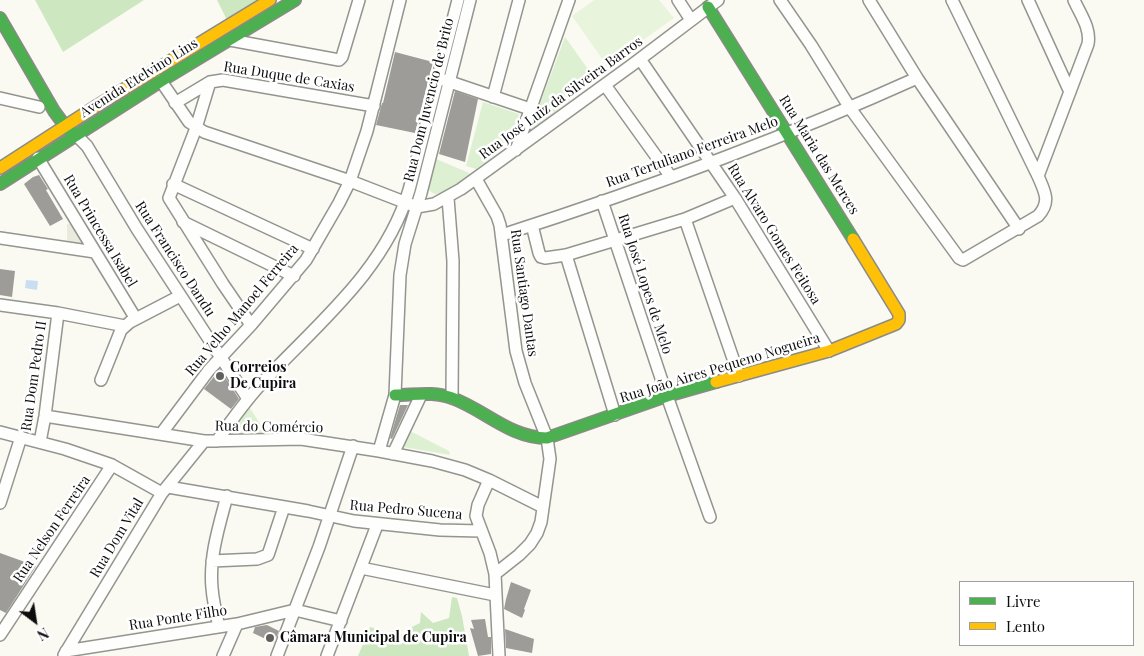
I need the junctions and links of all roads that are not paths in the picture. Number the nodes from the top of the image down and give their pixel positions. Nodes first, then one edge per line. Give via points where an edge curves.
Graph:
1 (295, 0) edge
2 (359, 0) edge
3 (400, 0) edge
4 (458, 0) edge
5 (470, 0) edge
6 (519, 0) edge
7 (569, 0) edge
8 (678, 0) edge
9 (780, 0) edge
10 (869, 0) edge
11 (952, 0) edge
12 (1028, 0) edge
13 (1074, 0) edge
14 (267, 2) edge
15 (713, 4) edge
16 (270, 15) junction
17 (0, 18) edge
18 (691, 20) junction
19 (0, 38) edge
20 (230, 40) junction
21 (640, 59) junction
22 (437, 78) junction
23 (916, 78) junction
24 (161, 82) junction
25 (210, 82) junction
26 (449, 82) junction
27 (132, 85) junction
28 (605, 85) junction
29 (1070, 92) junction
30 (138, 95) junction
31 (494, 97) junction
32 (0, 98) edge
33 (175, 102) junction
34 (374, 106) junction
35 (39, 107) junction
36 (850, 108) junction
37 (530, 109) junction
38 (65, 126) junction
39 (196, 128) junction
40 (788, 133) junction
41 (54, 134) junction
42 (76, 135) junction
43 (60, 144) junction
44 (516, 150) junction
45 (38, 158) junction
46 (712, 163) junction
47 (0, 168) edge
48 (1038, 176) junction
49 (672, 177) junction
50 (476, 178) junction
51 (350, 182) junction
52 (0, 184) edge
53 (173, 184) junction
54 (448, 198) junction
55 (736, 198) junction
56 (602, 201) junction
57 (411, 205) junction
58 (685, 219) junction
59 (183, 222) junction
60 (532, 225) junction
61 (1019, 229) junction
62 (502, 235) junction
63 (0, 238) edge
64 (616, 240) junction
65 (382, 249) junction
66 (313, 250) junction
67 (95, 252) junction
68 (566, 255) junction
69 (402, 258) junction
70 (294, 276) junction
71 (180, 296) junction
72 (0, 305) edge
73 (58, 313) junction
74 (136, 319) junction
75 (899, 320) joint
76 (251, 325) junction
77 (125, 326) junction
78 (829, 351) junction
79 (220, 357) junction
80 (739, 376) junction
81 (102, 380) dead end
82 (395, 395) junction
83 (421, 395) junction
84 (667, 396) junction
85 (452, 398) junction
86 (248, 399) junction
87 (615, 415) junction
88 (45, 416) junction
89 (0, 432) edge
90 (161, 434) junction
91 (21, 437) junction
92 (547, 438) junction
93 (204, 441) junction
94 (217, 441) junction
95 (40, 442) junction
96 (353, 446) junction
97 (379, 451) junction
98 (393, 454) junction
99 (112, 465) junction
100 (489, 480) junction
101 (3, 486) edge
102 (165, 490) junction
103 (227, 496) junction
104 (0, 503) edge
105 (284, 507) junction
106 (544, 507) junction
107 (329, 516) junction
108 (710, 517) dead end
109 (377, 524) junction
110 (481, 531) junction
111 (212, 561) junction
112 (361, 568) junction
113 (495, 574) junction
114 (495, 595) junction
115 (295, 610) junction
116 (341, 621) junction
117 (237, 624) junction
118 (218, 627) junction
119 (0, 635) edge
120 (79, 652) edge
121 (65, 654) edge
122 (223, 656) edge
123 (277, 656) edge
124 (327, 656) edge
125 (499, 656) edge

1 - 16 street, Avenida Etelvino Lins
2 - 20 street via 340,59
3 - 34 street, Rua Velho Manoel Ferreira
4 - 22 street, Rua Dom Juvencio de Brito
5 - 26 street, Rua Dom Juvencio de Brito
6 - 31 street
7 - 37 street
8 - 18 street
9 - 36 street
10 - 23 street
11 - 48 street
12 - 29 street
13 - 29 street via 1089,38
14 - 16 street
14 - 27 street, Avenida Etelvino Lins
15 - 18 street, Rua José Luiz da Silveira Barros
15 - 40 street, Rua Maria das Merces
16 - 20 street, Avenida Etelvino Lins
17 - 38 street
18 - 21 street, Rua José Luiz da Silveira Barros
19 - 35 street
20 - 24 street, Avenida Etelvino Lins
21 - 28 street, Rua José Luiz da Silveira Barros
21 - 46 street, Rua Alvaro Gomes Feitosa
22 - 26 street
22 - 57 street, Rua Dom Juvencio de Brito
23 - 36 street, Rua Tertuliano Ferreira Melo
23 - 61 street
24 - 30 street, Avenida Etelvino Lins
24 - 33 street
25 - 33 street, Rua Duque de Caxias
25 - 34 street, Rua Duque de Caxias via 229,80
25 - 39 street
26 - 31 street
26 - 57 street, Rua Dom Juvencio de Brito
27 - 30 street
27 - 38 street, Avenida Etelvino Lins
28 - 44 street, Rua José Luiz da Silveira Barros
28 - 49 street
29 - 48 street
30 - 42 street, Avenida Etelvino Lins
31 - 37 street
32 - 35 street
33 - 39 street
34 - 51 street, Rua Velho Manoel Ferreira
35 - 41 street
36 - 40 street, Rua Tertuliano Ferreira Melo
36 - 61 street via 960,259 964,260
37 - 44 street
38 - 41 street, Avenida Etelvino Lins
38 - 42 street
39 - 51 street
39 - 53 street
40 - 46 street, Rua Tertuliano Ferreira Melo
40 - 75 street, Rua Maria das Merces via 899,314
41 - 43 street
41 - 47 street, Avenida Etelvino Lins
42 - 43 street, Avenida Etelvino Lins
42 - 71 street, Rua Francisco Dandu via 87,146
43 - 45 street, Avenida Etelvino Lins
44 - 50 street, Rua José Luiz da Silveira Barros
45 - 52 street, Avenida Etelvino Lins
45 - 67 street, Rua Princessa Isabel
46 - 49 street, Rua Tertuliano Ferreira Melo
46 - 55 street, Rua Alvaro Gomes Feitosa
48 - 61 street via 1046,204 1038,216
49 - 56 street, Rua Tertuliano Ferreira Melo
50 - 54 street, Rua José Luiz da Silveira Barros
50 - 62 street, Rua Santiago Dantas via 497,216
51 - 57 street
51 - 66 street, Rua Velho Manoel Ferreira
53 - 59 street via 169,200
53 - 66 street
54 - 57 street, Rua José Luiz da Silveira Barros via 434,204
54 - 85 street via 454,261
55 - 58 street
55 - 78 street, Rua Alvaro Gomes Feitosa
56 - 60 street, Rua Tertuliano Ferreira Melo
56 - 64 street, Rua José Lopes de Melo
57 - 65 street
57 - 69 street
58 - 64 street
58 - 80 street
59 - 70 street
59 - 76 street
60 - 62 street, Rua Tertuliano Ferreira Melo
60 - 68 street via 541,257
62 - 92 street, Rua Santiago Dantas via 516,351
63 - 67 street
64 - 68 street
64 - 84 street, Rua José Lopes de Melo
65 - 69 street
65 - 86 street via 339,305
66 - 70 street, Rua Velho Manoel Ferreira
67 - 74 street, Rua Princessa Isabel
68 - 87 street
69 - 82 street
70 - 76 street, Rua Velho Manoel Ferreira
71 - 74 street
71 - 79 street, Rua Francisco Dandu
72 - 73 street
73 - 77 street
73 - 88 street, Rua Dom Pedro II
74 - 77 street
75 - 78 street, Rua João Aires Pequeno Nogueira via 879,332
76 - 79 street, Rua Velho Manoel Ferreira
77 - 81 street via 118,335
78 - 80 street, Rua João Aires Pequeno Nogueira
79 - 86 street, Rua Francisco Dandu
79 - 90 street, Rua Velho Manoel Ferreira
80 - 84 street, Rua João Aires Pequeno Nogueira
82 - 83 street
82 - 97 street
83 - 85 street
83 - 98 street
84 - 87 street, Rua João Aires Pequeno Nogueira
84 - 108 street, Rua José Lopes de Melo
85 - 92 street via 524,436 538,440
86 - 94 street
87 - 92 street, Rua João Aires Pequeno Nogueira
88 - 90 street, Rua do Comércio
88 - 95 street, Rua Dom Pedro II
89 - 91 street, Rua Pedro Sucena
90 - 93 street, Rua do Comércio
91 - 95 street, Rua Pedro Sucena
91 - 101 street
92 - 106 street, Rua Santiago Dantas via 550,459
93 - 94 street, Rua do Comércio
93 - 102 street, Rua Dom Vital
94 - 96 street, Rua do Comércio via 301,439
95 - 99 street, Rua Pedro Sucena
96 - 97 street, Rua do Comércio
96 - 107 street
97 - 98 street, Rua do Comércio
98 - 100 street, Rua do Comércio via 456,468
99 - 102 street, Rua Pedro Sucena
99 - 119 street, Rua Nelson Ferreira
100 - 106 street, Rua do Comércio
100 - 110 street via 476,511
101 - 104 street
102 - 103 street, Rua Pedro Sucena
102 - 121 street, Rua Dom Vital
103 - 105 street, Rua Pedro Sucena
103 - 111 street
105 - 107 street, Rua Pedro Sucena
105 - 111 street via 268,555 256,559
106 - 113 street, Rua Santiago Dantas via 541,522 530,544
107 - 109 street, Rua Pedro Sucena
107 - 115 street
109 - 110 street, Rua Pedro Sucena
109 - 112 street
110 - 113 street
111 - 118 street
112 - 114 street
112 - 116 street
113 - 114 street
114 - 125 street
115 - 116 street
115 - 117 street, Rua Ponte Filho
115 - 123 street
116 - 124 street
117 - 118 street, Rua Ponte Filho
117 - 122 street
118 - 120 street, Rua Ponte Filho
120 - 121 street, Rua Ponte Filho

